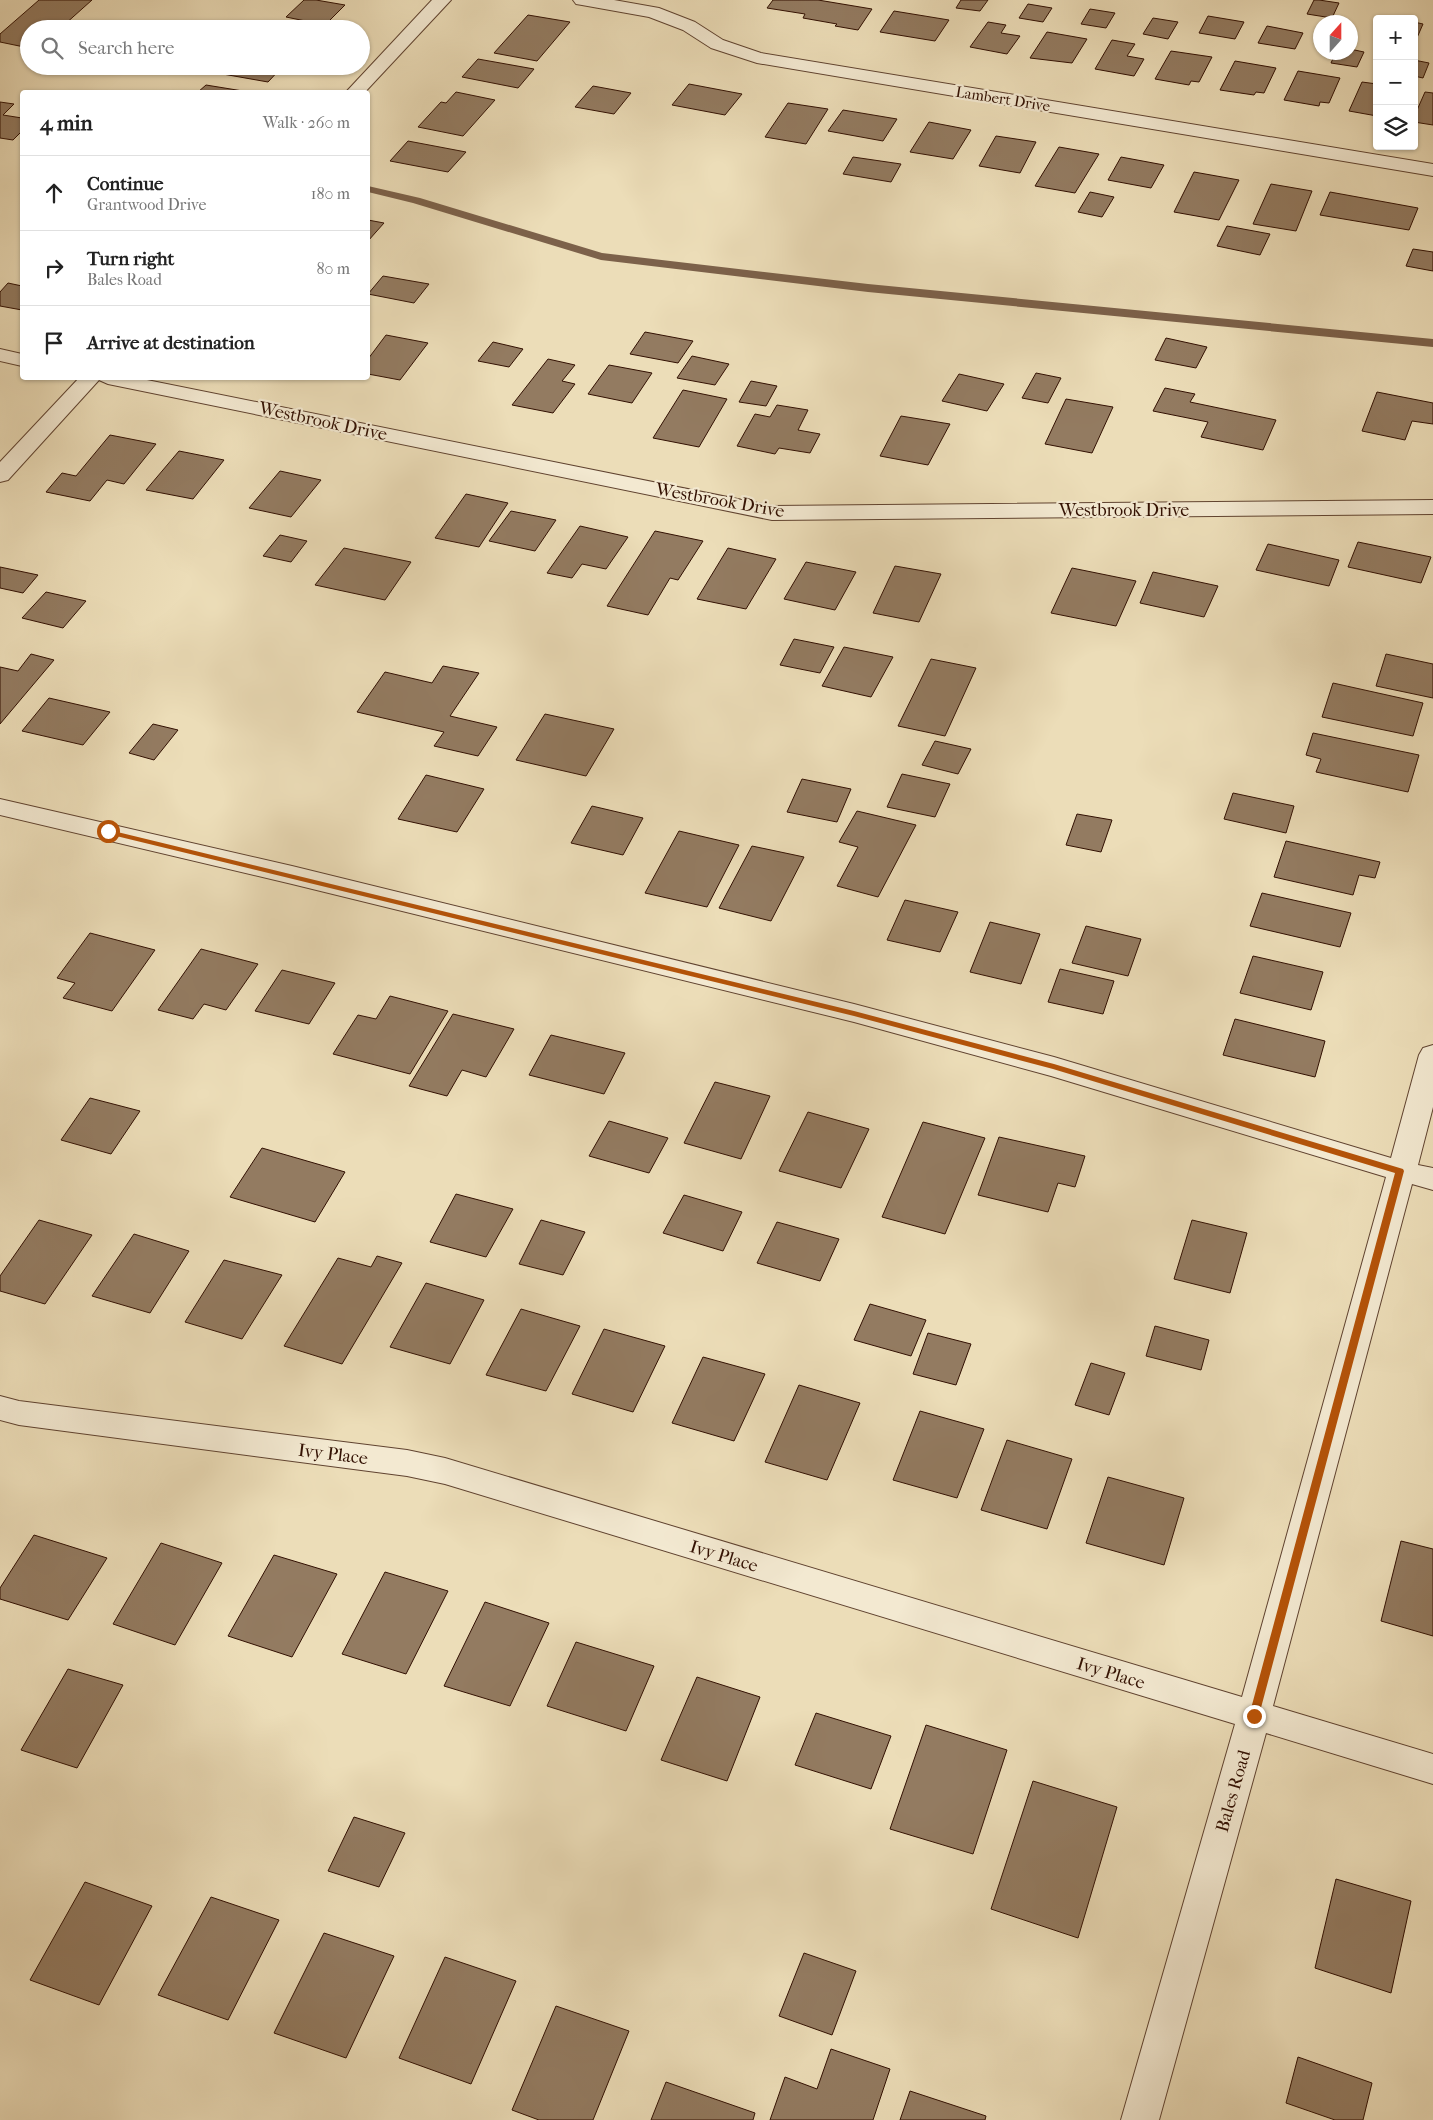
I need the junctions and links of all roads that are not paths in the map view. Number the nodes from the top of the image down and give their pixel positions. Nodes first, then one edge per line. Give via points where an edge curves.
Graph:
1 (442, 0) edge
2 (582, 0) edge
3 (358, 90) edge
4 (1433, 170) edge
5 (0, 355) edge
6 (20, 360) edge
7 (88, 380) edge
8 (118, 380) edge
9 (0, 475) edge
10 (1433, 507) edge
11 (0, 806) edge
12 (1433, 1055) edge
13 (1400, 1171) junction
14 (1433, 1179) edge
15 (0, 1408) edge
16 (1254, 1716) junction
17 (1433, 1769) edge
18 (1140, 2120) edge

1 - 3 street
2 - 4 street, Lambert Drive via 652,12 689,26 717,44 757,58
5 - 6 street
7 - 9 street
8 - 10 street, Westbrook Drive via 772,513
11 - 13 street via 854,1013 1054,1067
12 - 13 street, Bales Road
13 - 14 street
13 - 16 street, Bales Road
15 - 16 street, Ivy Place via 407,1463 445,1472
16 - 17 street, Ivy Place
16 - 18 street, Bales Road

